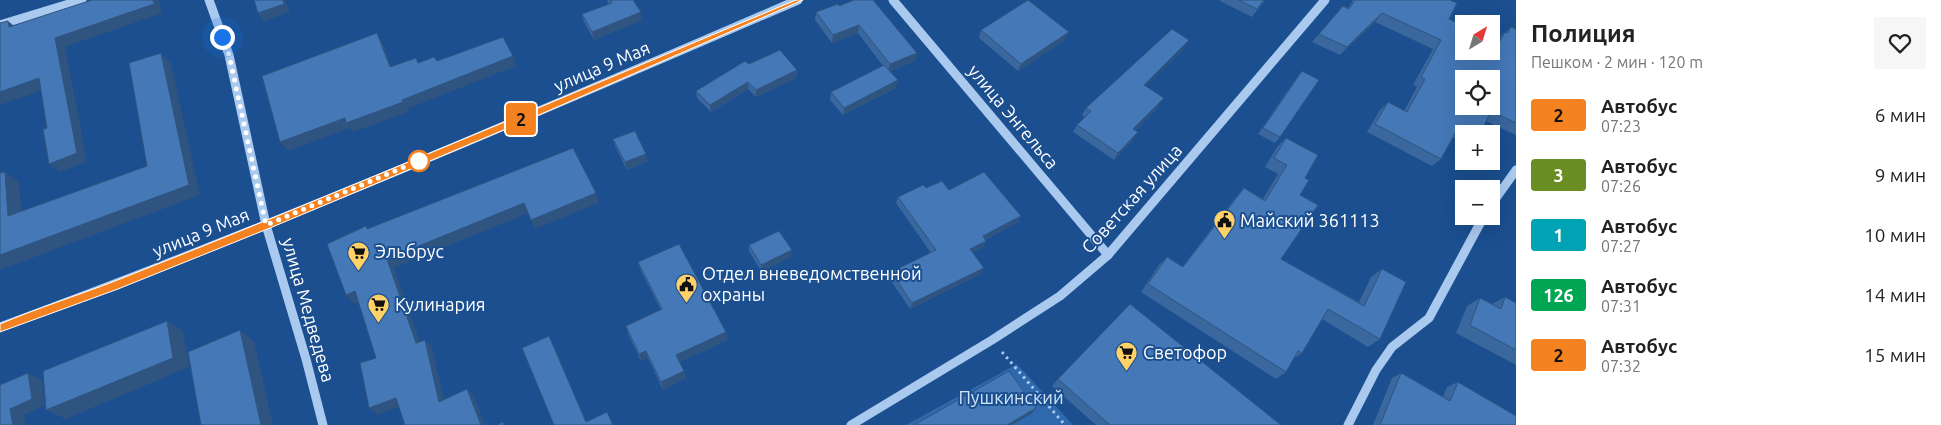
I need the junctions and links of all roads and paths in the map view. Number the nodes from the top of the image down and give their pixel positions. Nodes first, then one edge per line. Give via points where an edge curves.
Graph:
1 (82, 0) edge
2 (209, 0) edge
3 (798, 0) edge
4 (893, 0) edge
5 (1325, 0) edge
6 (0, 25) edge
7 (1516, 170) edge
8 (1500, 193) edge
9 (266, 225) junction
10 (1479, 225) edge
11 (1108, 255) junction
12 (0, 327) edge
13 (992, 340) junction
14 (323, 425) edge
15 (851, 425) edge
16 (1065, 425) edge
17 (1348, 425) edge

1 - 6 street
2 - 9 street, улица Медведева via 229,55
3 - 9 street, улица 9 Мая
4 - 11 street, улица Энгельса
5 - 11 street, Советская улица
7 - 8 street
9 - 12 street, улица 9 Мая via 115,286
9 - 14 street, улица Медведева
10 - 17 street via 1429,318 1392,347 1376,370
11 - 13 street, Советская улица via 1060,296
13 - 15 street, Советская улица
13 - 16 path

